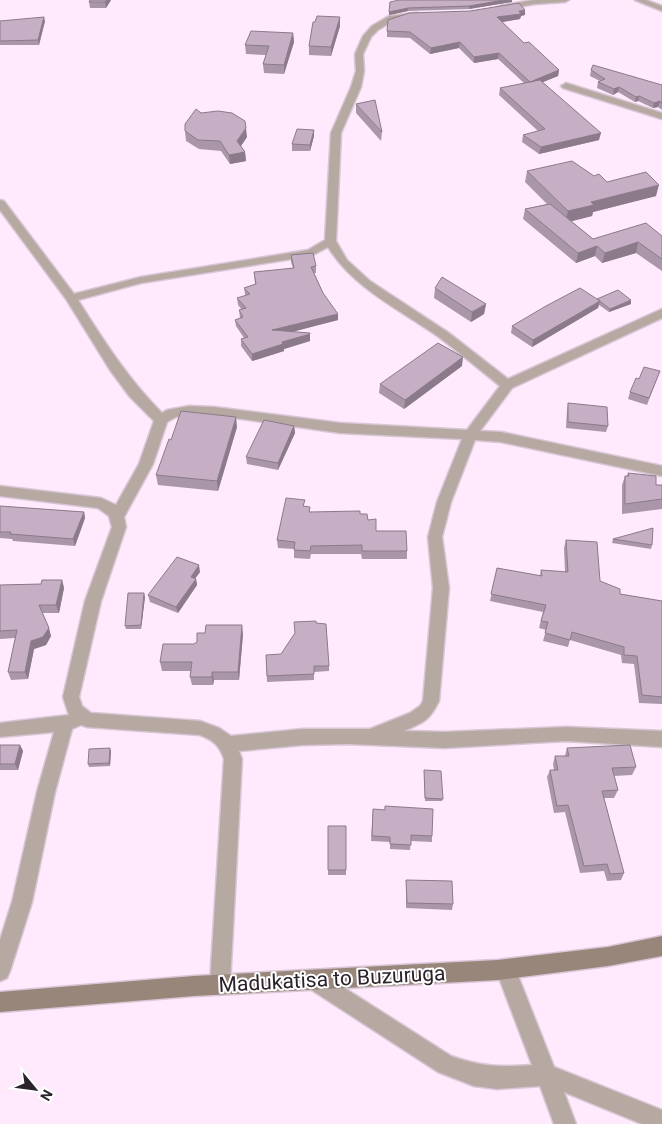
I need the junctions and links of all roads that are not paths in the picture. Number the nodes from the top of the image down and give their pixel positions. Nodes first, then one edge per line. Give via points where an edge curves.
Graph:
1 (565, 0) edge
2 (639, 0) edge
3 (662, 9) edge
4 (487, 10) edge
5 (430, 14) edge
6 (566, 86) dead end
7 (662, 116) edge
8 (0, 203) edge
9 (330, 241) junction
10 (314, 252) junction
11 (340, 257) junction
12 (71, 298) junction
13 (662, 313) edge
14 (507, 385) junction
15 (161, 420) junction
16 (471, 434) junction
17 (662, 471) edge
18 (0, 491) edge
19 (118, 516) junction
20 (87, 720) junction
21 (66, 721) junction
22 (0, 730) edge
23 (372, 737) junction
24 (662, 739) edge
25 (228, 744) junction
26 (662, 946) edge
27 (506, 970) junction
28 (0, 971) edge
29 (314, 980) junction
30 (220, 984) junction
31 (0, 1002) edge
32 (546, 1075) junction
33 (662, 1121) edge
34 (565, 1124) edge

1 - 4 street
2 - 3 street
5 - 9 street via 399,16 384,22 367,36 358,54 360,71 356,87 336,133
6 - 7 street
8 - 12 street
9 - 10 street
9 - 11 street
10 - 11 street
10 - 12 street via 141,280
11 - 14 street via 366,283 445,336
12 - 15 street via 114,366 135,394
13 - 14 street
14 - 16 street
15 - 16 street via 172,413 189,410 214,411 340,428
15 - 19 street via 146,464
16 - 17 street via 536,443
16 - 23 street via 444,502 436,537 441,588 431,701 426,711 416,718
18 - 19 street via 101,504 112,508
19 - 20 street via 119,527 93,601 71,697 75,710
20 - 21 street
20 - 25 street via 200,728 217,734
21 - 22 street
21 - 28 street via 46,792 22,902
23 - 24 street via 445,740 566,734
23 - 25 street via 303,737
25 - 30 street via 233,758
26 - 27 main road, Madukatisa to Buzuruga
27 - 29 main road, Madukatisa to Buzuruga
27 - 32 street
29 - 30 main road, Madukatisa to Buzuruga
29 - 32 street via 446,1065 474,1075 497,1078
30 - 31 main road, Madukatisa to Buzuruga
32 - 33 street
32 - 34 street

